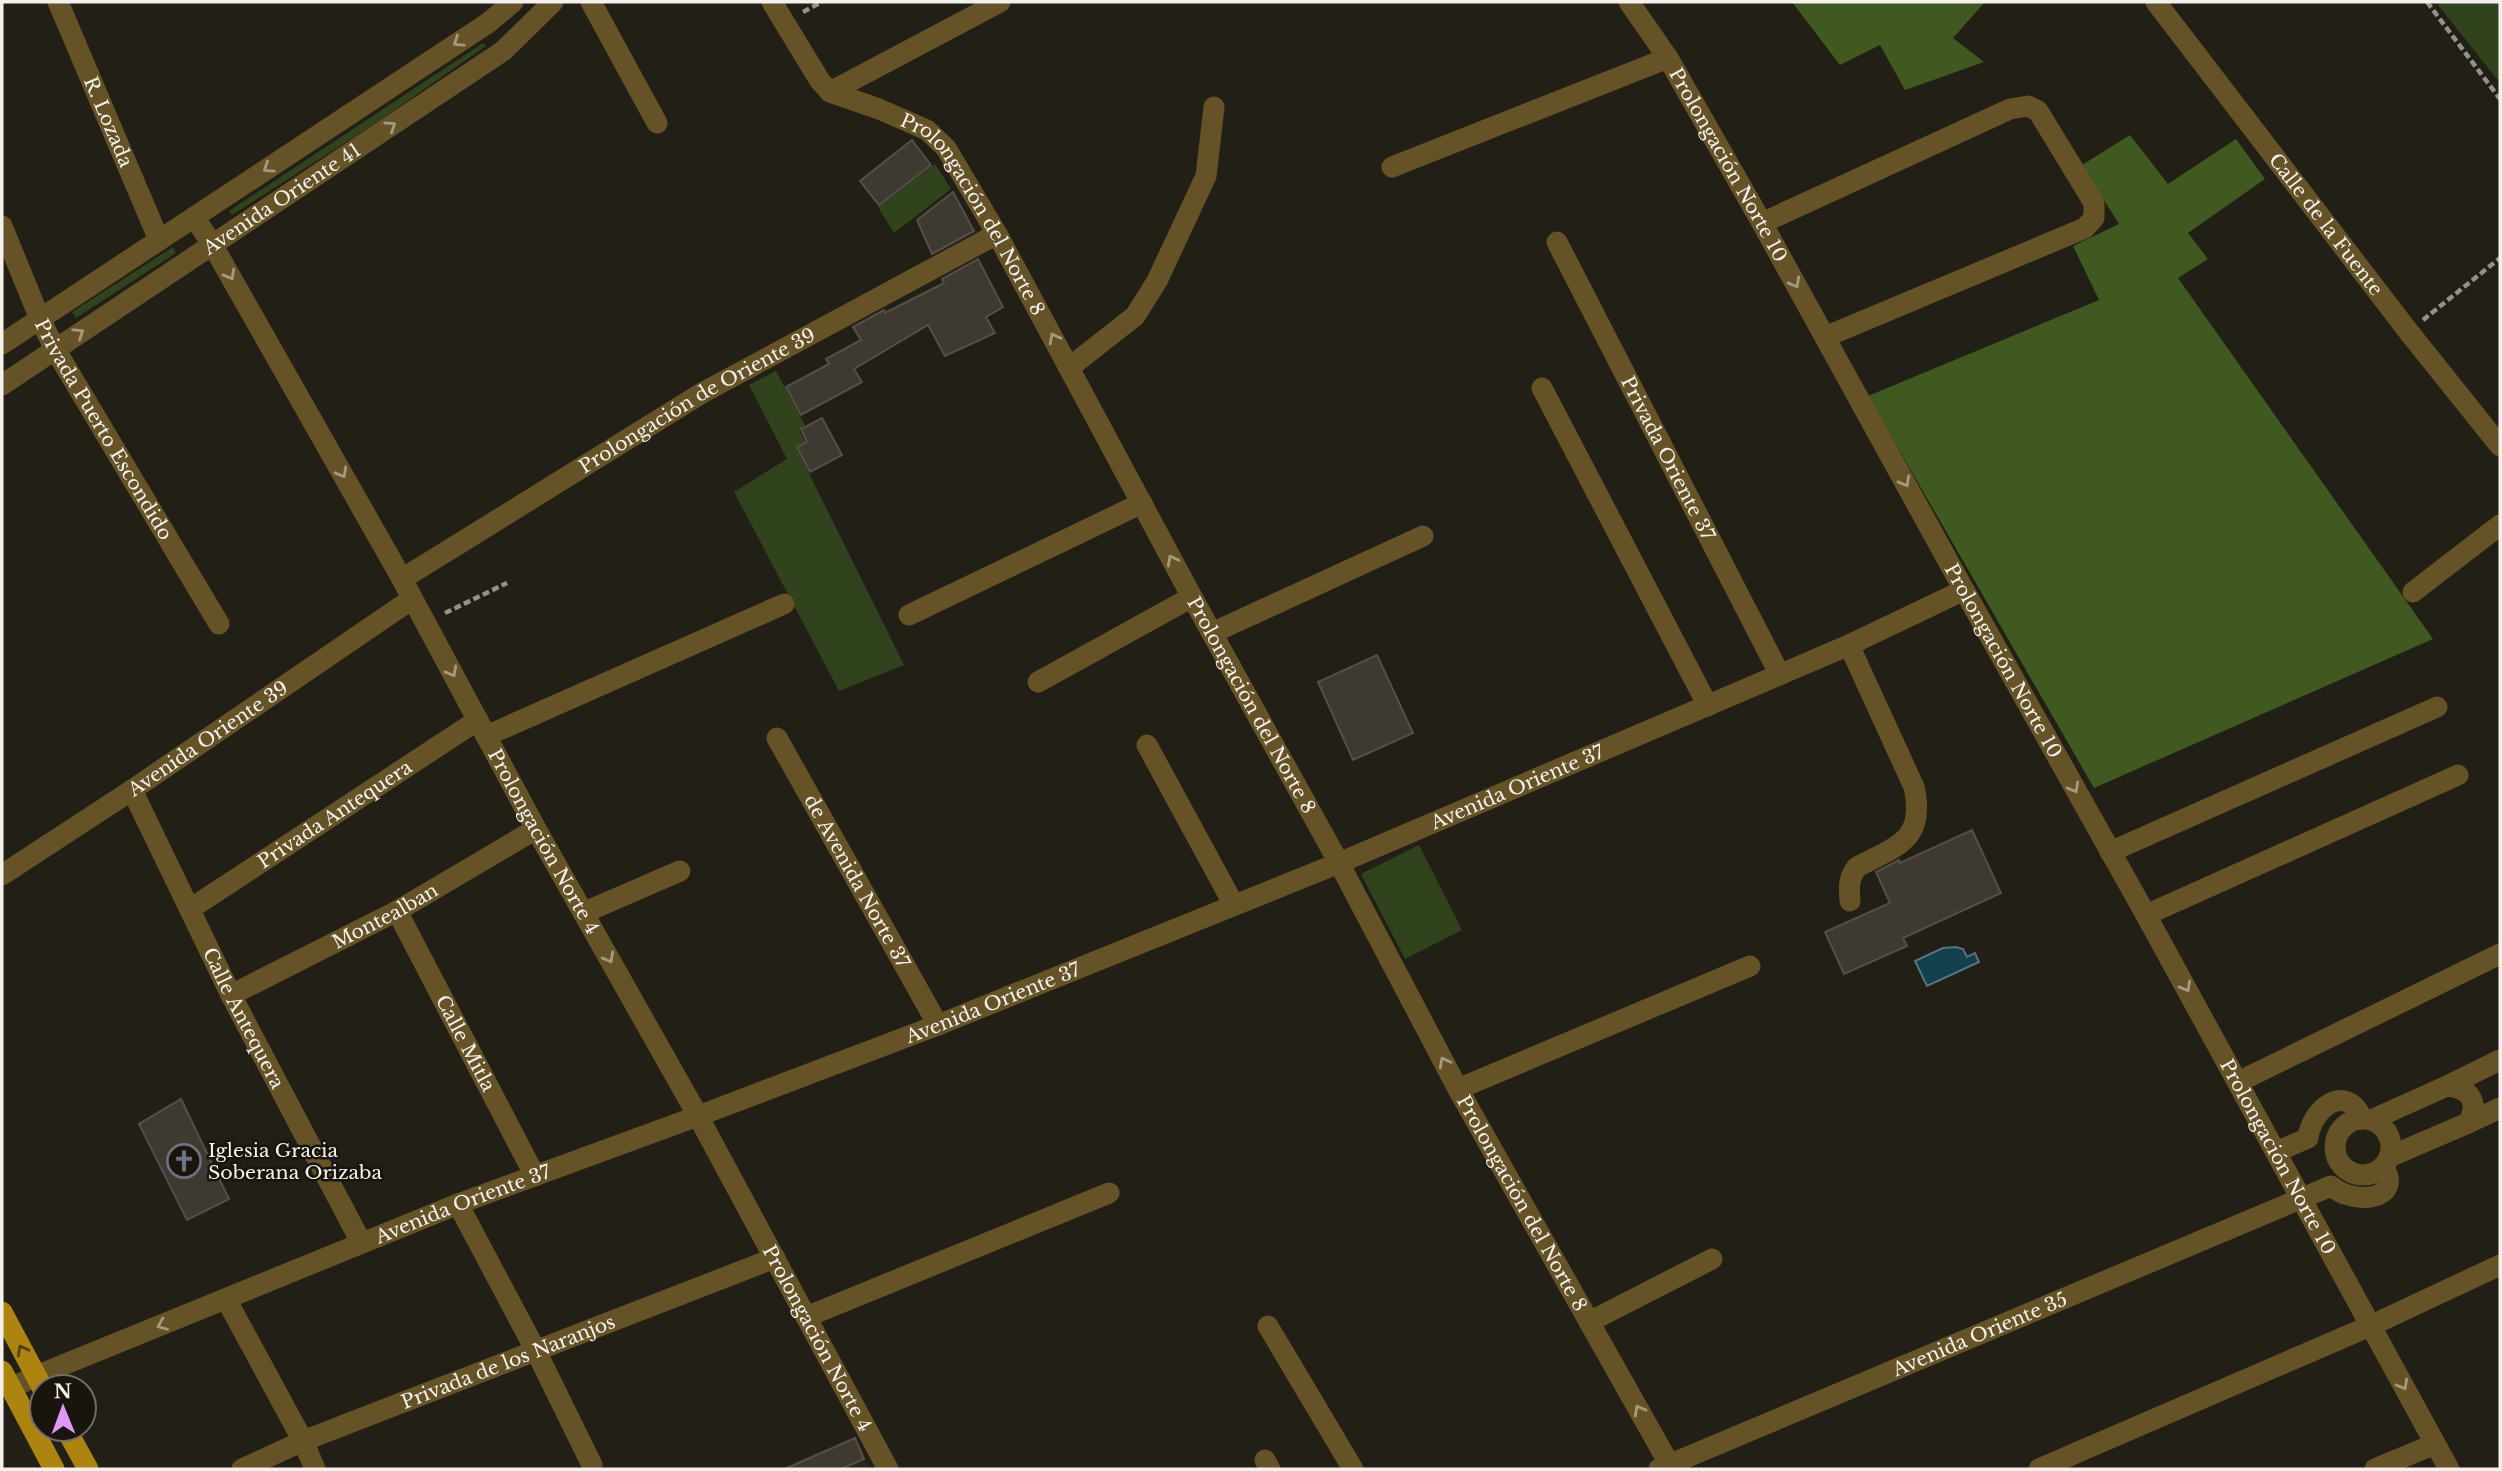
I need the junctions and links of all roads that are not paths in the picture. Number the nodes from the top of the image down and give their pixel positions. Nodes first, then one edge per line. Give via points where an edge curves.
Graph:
1 (58, 2) edge
2 (513, 2) edge
3 (553, 2) edge
4 (591, 2) edge
5 (772, 2) edge
6 (1000, 2) edge
7 (1629, 2) edge
8 (2156, 2) edge
9 (1668, 58) junction
10 (830, 92) junction
11 (1214, 107) dead end
12 (657, 123) dead end
13 (1392, 167) dead end
14 (194, 217) junction
15 (1762, 223) junction
16 (2, 226) edge
17 (997, 234) junction
18 (159, 240) junction
19 (1557, 242) dead end
20 (212, 244) junction
21 (40, 319) junction
22 (1825, 337) junction
23 (2, 344) edge
24 (55, 349) junction
25 (1070, 367) junction
26 (2, 385) edge
27 (1542, 388) dead end
28 (2500, 446) edge
29 (1142, 503) junction
30 (2500, 526) edge
31 (1423, 536) dead end
32 (402, 579) junction
33 (1964, 590) junction
34 (2413, 592) dead end
35 (1192, 597) junction
36 (412, 599) junction
37 (784, 604) dead end
38 (909, 615) dead end
39 (219, 624) dead end
40 (1212, 633) junction
41 (1849, 645) junction
42 (1780, 675) junction
43 (1038, 682) dead end
44 (1708, 706) junction
45 (2437, 707) dead end
46 (482, 728) junction
47 (777, 738) dead end
48 (1147, 745) dead end
49 (2458, 775) dead end
50 (132, 790) junction
51 (536, 829) junction
52 (2110, 852) junction
53 (1339, 863) junction
54 (681, 871) dead end
55 (2, 876) edge
56 (1850, 901) dead end
57 (1234, 905) junction
58 (190, 909) junction
59 (397, 911) junction
60 (583, 913) junction
61 (2147, 915) junction
62 (2500, 954) edge
63 (1750, 966) dead end
64 (231, 995) junction
65 (938, 1025) junction
66 (2500, 1059) edge
67 (2238, 1082) junction
68 (2447, 1086) junction
69 (1458, 1089) junction
70 (2500, 1108) edge
71 (698, 1116) junction
72 (2367, 1119) junction
73 (2468, 1124) junction
74 (2276, 1152) junction
75 (2386, 1162) junction
76 (535, 1176) junction
77 (1109, 1194) dead end
78 (2301, 1198) junction
79 (458, 1204) junction
80 (361, 1242) junction
81 (775, 1258) junction
82 (1712, 1259) dead end
83 (2500, 1265) edge
84 (226, 1299) junction
85 (2, 1312) edge
86 (806, 1317) junction
87 (1589, 1322) junction
88 (2370, 1325) junction
89 (1268, 1326) dead end
90 (536, 1351) junction
91 (34, 1373) edge
92 (59, 1373) edge
93 (7, 1380) edge
94 (28, 1381) edge
95 (303, 1441) junction
96 (74, 1443) edge
97 (2435, 1444) junction
98 (592, 1465) dead end
99 (1667, 1468) edge
100 (54, 1469) edge
101 (88, 1469) edge
102 (242, 1469) edge
103 (315, 1469) edge
104 (888, 1469) edge
105 (1353, 1469) edge
106 (2039, 1469) edge
107 (2375, 1469) edge
108 (2449, 1469) edge

1 - 18 street, R. Lozada
2 -> 14 street, Avenida Oriente 41
20 -> 3 street, Avenida Oriente 41 via 503,51
4 - 12 street
5 - 10 street
6 - 10 street
7 - 9 street, Prolongación Norte 10
8 - 28 street, Calle de la Fuente
9 - 13 street
9 - 15 street, Prolongación Norte 10
10 - 17 street, Prolongación del Norte 8 via 927,130 946,148
11 - 25 street via 1206,176 1157,281 1135,316
14 - 18 street, Avenida Oriente 41
14 - 20 street, Prolongación Norte 4
15 -> 22 street, Prolongación Norte 10
15 - 22 street via 2010,109 2028,106 2038,111 2094,203 2094,218 2085,228
16 - 21 street, Privada Puerto Escondido
25 -> 17 street, Prolongación del Norte 8
17 - 32 street, Prolongación de Oriente 39 via 702,393
18 - 21 street, Avenida Oriente 41
19 - 42 street, Privada Oriente 37
24 -> 20 street, Avenida Oriente 41
20 -> 32 street, Prolongación Norte 4
21 - 23 street, Avenida Oriente 41
21 - 24 street, Privada Puerto Escondido
22 -> 33 street, Prolongación Norte 10
24 - 26 street, Avenida Oriente 41
24 - 39 street, Privada Puerto Escondido
25 - 29 street, Prolongación del Norte 8
27 - 44 street
35 -> 29 street, Prolongación del Norte 8
29 - 38 street
30 - 34 street
31 - 40 street
32 - 36 street, Prolongación Norte 4
33 - 41 street, Avenida Oriente 37
33 -> 52 street, Prolongación Norte 10
35 - 40 street, Prolongación del Norte 8
35 - 43 street
36 -> 46 street, Prolongación Norte 4
36 - 50 street, Avenida Oriente 39
37 - 46 street, Privada Antequera
40 - 53 street, Prolongación del Norte 8
41 - 42 street, Avenida Oriente 37
41 - 56 street via 1919,807 1916,824 1900,845 1852,873
42 - 44 street, Avenida Oriente 37
44 - 53 street, Avenida Oriente 37
45 - 52 street
46 - 51 street, Prolongación Norte 4
46 - 58 street, Privada Antequera
47 - 65 street, de Avenida Norte 37
48 - 57 street
49 - 61 street
50 - 55 street, Avenida Oriente 39
50 - 58 street, Calle Antequera
51 - 59 street, Montealban
51 - 60 street, Prolongación Norte 4
52 - 61 street, Prolongación Norte 10
53 - 57 street, Avenida Oriente 37
69 -> 53 street, Prolongación del Norte 8
54 - 60 street
57 - 65 street, Avenida Oriente 37
58 - 64 street, Calle Antequera
59 - 64 street, Montealban
59 - 76 street, Calle Mitla
60 -> 71 street, Prolongación Norte 4
61 -> 67 street, Prolongación Norte 10
62 - 67 street
63 - 69 street
64 - 80 street, Calle Antequera
65 - 71 street, Avenida Oriente 37
66 - 68 street
67 - 74 street, Prolongación Norte 10
68 - 72 street
68 - 73 street via 2461,1087 2471,1096 2474,1113
69 - 87 street, Prolongación del Norte 8
70 - 73 street
71 - 76 street, Avenida Oriente 37
71 - 81 street, Prolongación Norte 4
72 - 74 street via 2351,1102 2337,1101 2316,1115 2308,1138
72 - 75 street via 2387,1131 2391,1140
72 - 75 street via 2352,1121 2338,1134 2338,1159 2350,1172 2359,1174 2376,1172
73 - 75 street
74 - 78 street, Prolongación Norte 10
75 - 78 street, Avenida Oriente 35 via 2388,1184 2377,1195 2353,1198 2340,1195 2331,1186
76 - 79 street, Avenida Oriente 37
77 - 86 street
78 - 88 street, Prolongación Norte 10
78 - 99 street, Avenida Oriente 35
79 - 80 street, Avenida Oriente 37
79 - 90 street
80 - 84 street, Avenida Oriente 37
81 - 86 street, Prolongación Norte 4
81 - 90 street, Privada de los Naranjos
82 - 87 street
83 - 88 street
84 -> 92 street, Avenida Oriente 37
84 - 95 street
91 -> 85 main road
86 - 104 street, Prolongación Norte 4
99 -> 87 street, Prolongación del Norte 8
88 -> 97 street, Prolongación Norte 10
88 - 106 street
89 - 105 street
90 - 95 street, Privada de los Naranjos
90 - 98 street
93 - 94 street, Avenida Oriente 37
93 - 100 main road
95 - 102 street, Privada de los Naranjos
95 - 103 street
96 - 101 main road
97 - 107 street
97 - 108 street, Prolongación Norte 10

